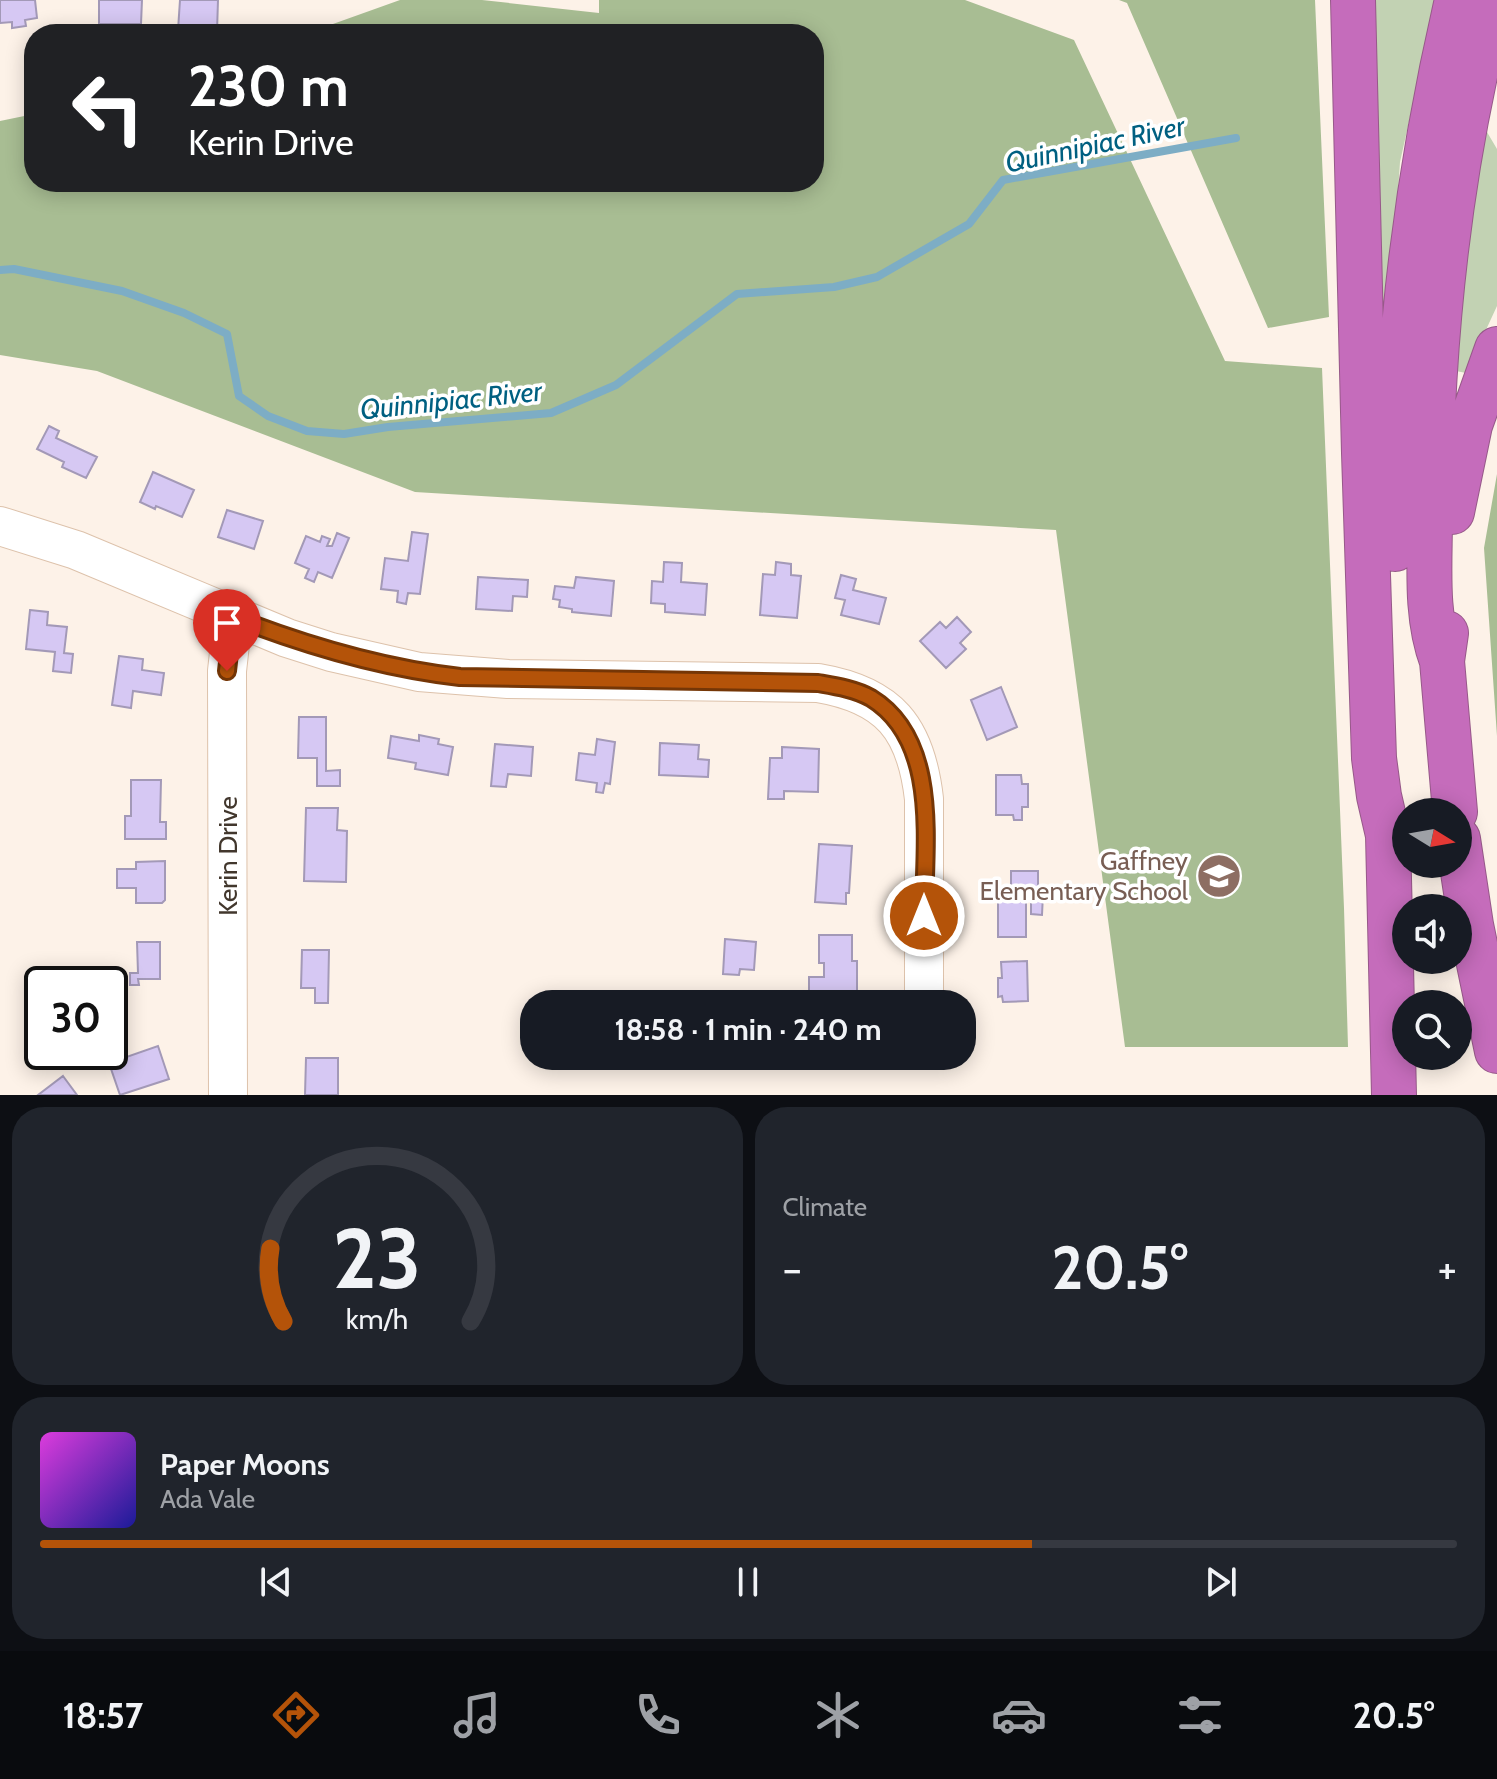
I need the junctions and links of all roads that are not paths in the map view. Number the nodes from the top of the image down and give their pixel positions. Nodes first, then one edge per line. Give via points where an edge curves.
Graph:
1 (1353, 0) edge
2 (1457, 0) edge
3 (1493, 0) edge
4 (1497, 349) edge
5 (0, 526) edge
6 (233, 617) junction
7 (1442, 661) junction
8 (1454, 798) edge
9 (1388, 835) junction
10 (1464, 878) edge
11 (924, 990) edge
12 (1497, 1051) edge
13 (228, 1095) edge
14 (1394, 1095) edge

1 - 9 highway via 1374,758
2 - 9 highway via 1426,154 1404,317 1395,520 1400,767
3 - 7 highway via 1460,159 1437,359 1430,552 1433,625
4 - 7 highway via 1477,401 1456,484
5 - 6 street via 76,550
6 - 11 street via 331,652 433,674 818,683 871,698 893,718 920,766
6 - 13 street, Kerin Drive via 227,671
7 - 8 highway
9 - 14 highway
10 - 12 highway

